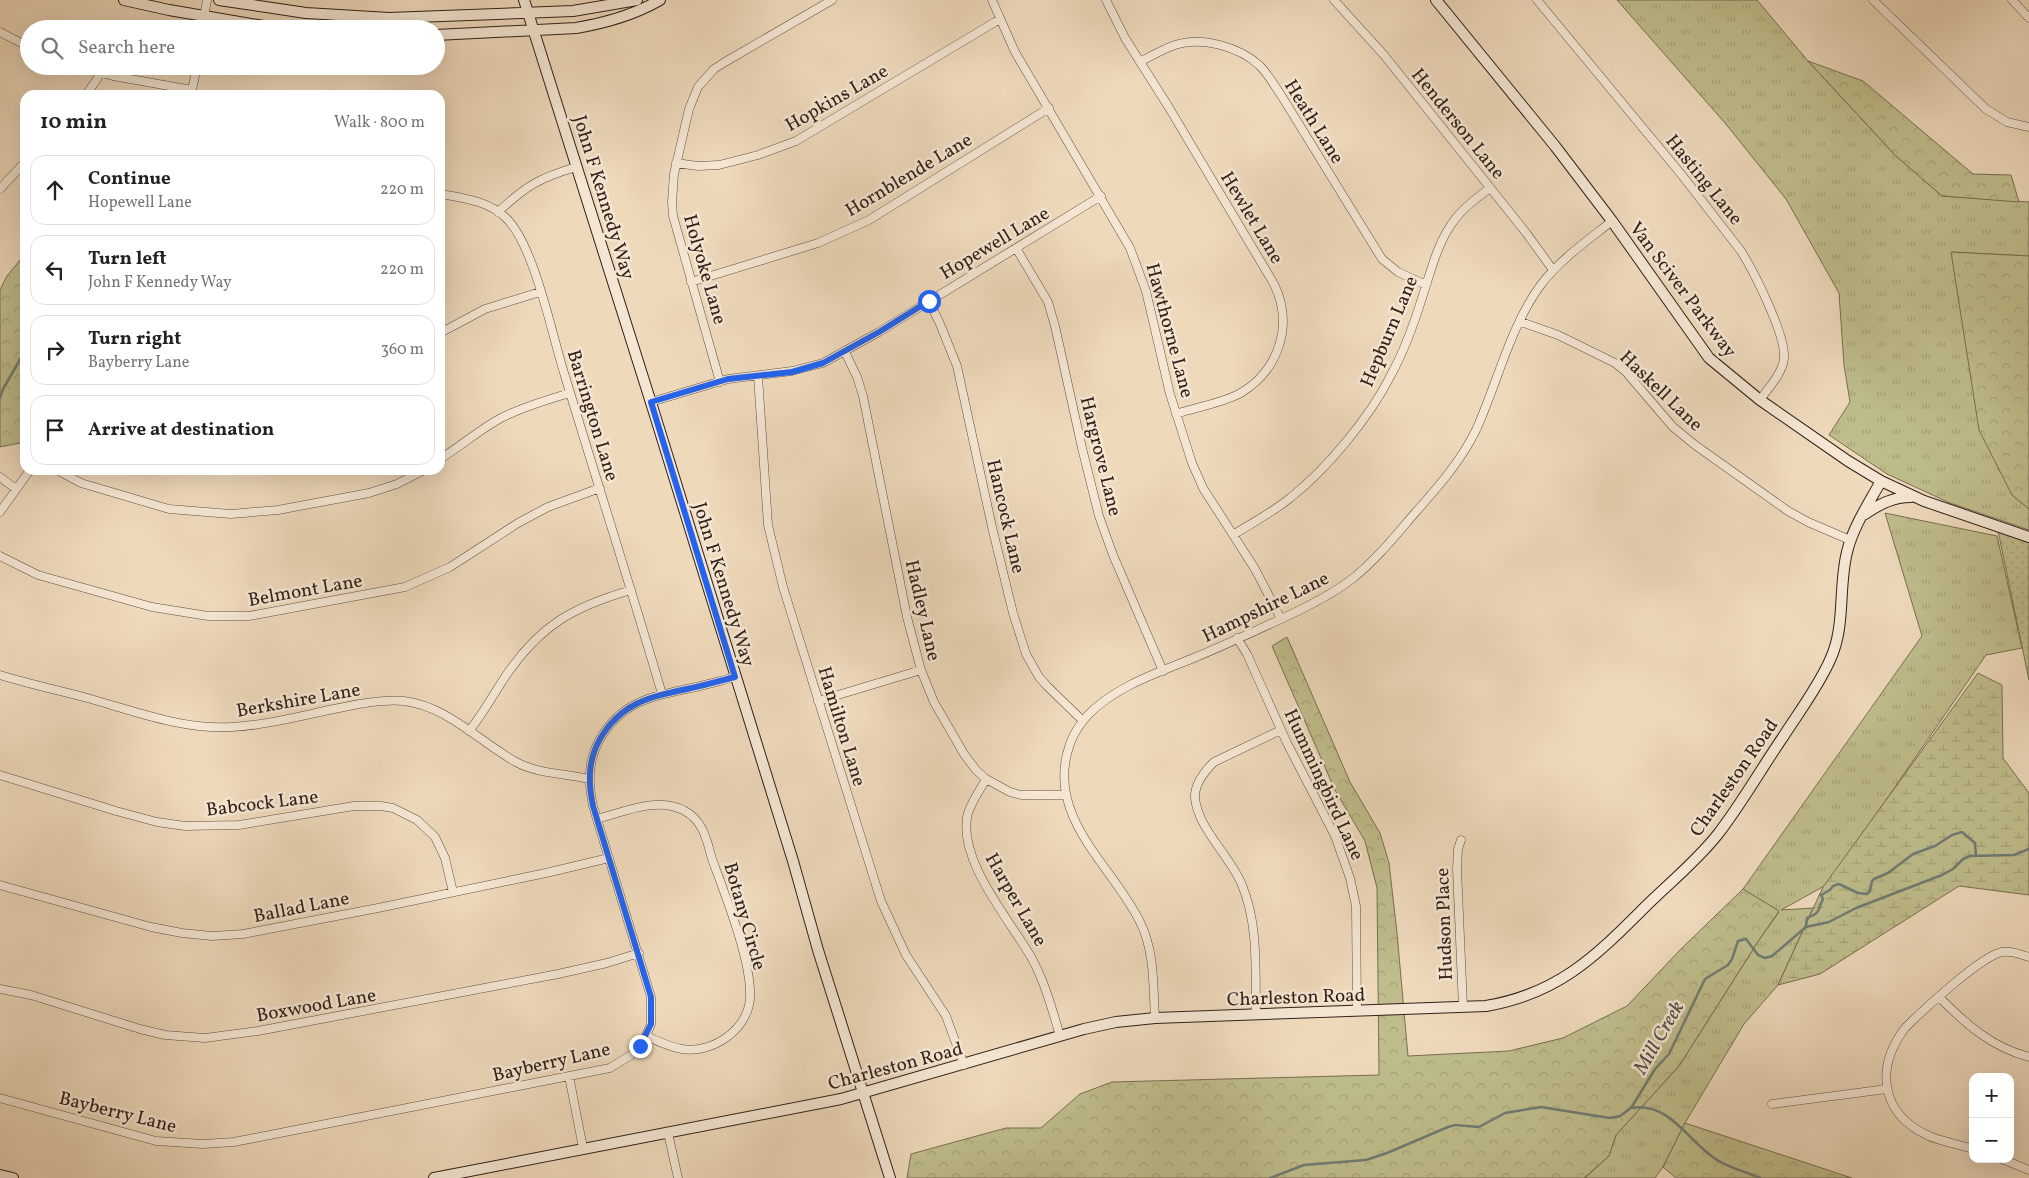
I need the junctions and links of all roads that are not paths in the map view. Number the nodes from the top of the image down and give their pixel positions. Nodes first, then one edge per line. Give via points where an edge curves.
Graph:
1 (124, 0) edge
2 (207, 0) edge
3 (219, 0) edge
4 (524, 0) edge
5 (637, 0) edge
6 (660, 0) edge
7 (832, 0) edge
8 (992, 0) edge
9 (1106, 0) edge
10 (1334, 0) edge
11 (1436, 0) edge
12 (1537, 0) edge
13 (1873, 0) edge
14 (2012, 0) edge
15 (528, 13) junction
16 (204, 16) junction
17 (2029, 18) edge
18 (1000, 19) junction
19 (203, 20) edge
20 (228, 20) edge
21 (534, 30) junction
22 (1, 34) edge
23 (445, 35) edge
24 (20, 43) edge
25 (1140, 62) junction
26 (100, 75) edge
27 (111, 75) edge
28 (195, 75) edge
29 (89, 90) edge
30 (182, 90) edge
31 (192, 90) edge
32 (1048, 108) junction
33 (2029, 127) edge
34 (676, 163) junction
35 (20, 167) edge
36 (576, 167) junction
37 (1490, 188) junction
38 (0, 189) edge
39 (445, 195) edge
40 (1101, 196) junction
41 (498, 212) junction
42 (1612, 221) junction
43 (1016, 248) junction
44 (1553, 270) junction
45 (691, 282) junction
46 (1426, 285) junction
47 (540, 292) junction
48 (929, 301) junction
49 (1521, 322) junction
50 (445, 330) edge
51 (845, 352) junction
52 (758, 376) junction
53 (720, 382) junction
54 (570, 393) junction
55 (1760, 400) junction
56 (651, 402) junction
57 (1176, 414) junction
58 (445, 455) edge
59 (26, 475) edge
60 (66, 475) edge
61 (414, 475) edge
62 (0, 477) edge
63 (1881, 481) junction
64 (600, 488) junction
65 (16, 489) junction
66 (1914, 497) junction
67 (0, 512) edge
68 (1862, 516) junction
69 (1233, 535) junction
70 (2029, 537) edge
71 (1850, 540) junction
72 (0, 556) edge
73 (631, 590) junction
74 (1281, 619) junction
75 (1238, 638) junction
76 (921, 670) junction
77 (1162, 671) junction
78 (0, 675) edge
79 (735, 677) junction
80 (662, 694) junction
81 (818, 701) junction
82 (1083, 721) junction
83 (1281, 730) junction
84 (470, 731) junction
85 (0, 775) edge
86 (589, 778) junction
87 (986, 779) junction
88 (1066, 795) junction
89 (597, 819) junction
90 (1461, 840) dead end
91 (609, 858) junction
92 (0, 885) edge
93 (453, 892) junction
94 (639, 953) junction
95 (2029, 957) edge
96 (0, 989) edge
97 (1939, 997) junction
98 (1463, 1007) junction
99 (1357, 1011) junction
100 (1256, 1015) junction
101 (1154, 1018) junction
102 (646, 1036) junction
103 (1060, 1036) junction
104 (2029, 1058) edge
105 (964, 1065) junction
106 (569, 1076) junction
107 (1887, 1089) junction
108 (864, 1094) junction
109 (0, 1098) edge
110 (1772, 1104) dead end
111 (668, 1133) junction
112 (583, 1148) junction
113 (1969, 1148) edge
114 (2012, 1163) edge
115 (2029, 1170) edge
116 (0, 1175) edge
117 (12, 1178) edge
118 (434, 1178) edge
119 (678, 1178) edge
120 (890, 1178) edge

1 - 16 street
2 - 16 street
3 - 15 street via 306,14 352,16 409,18
4 - 15 street, John F Kennedy Way
5 - 15 street via 587,9
6 - 21 street via 640,11 594,24
7 - 34 street, Holyoke Lane via 725,62 705,78 692,97
8 - 18 street, Hawthorne Lane
9 - 25 street, Hewlet Lane
10 - 37 street, Henderson Lane via 1384,55
11 - 42 street, Van Sciver Parkway
12 - 55 street, Hasting Lane via 1681,174 1749,264 1772,312 1785,357 1782,368
13 - 33 street via 1986,109 2007,122
14 - 17 street
15 - 21 street, John F Kennedy Way
16 - 19 street
16 - 20 street
18 - 32 street, Hawthorne Lane
18 - 34 street, Hopkins Lane via 796,141 719,165
21 - 23 street
21 - 36 street, John F Kennedy Way
22 - 24 street
25 - 46 street, Heath Lane via 1186,43 1210,43 1251,59 1267,74 1382,259 1398,272
25 - 57 street, Hewlet Lane via 1261,262 1283,306 1281,341 1271,363 1256,381 1228,399
26 - 29 street
27 - 30 street
28 - 31 street
32 - 40 street, Hawthorne Lane
32 - 45 street, Hornblende Lane via 869,220 818,243
34 - 45 street, Holyoke Lane via 672,189 673,216
35 - 38 street
36 - 41 street via 530,184
36 - 56 street, John F Kennedy Way
37 - 44 street, Henderson Lane
37 - 46 street, Hepburn Lane via 1467,206 1449,227
39 - 41 street, Barrington Lane via 482,203
40 - 43 street, Hopewell Lane
40 - 57 street, Hawthorne Lane via 1124,234 1142,276
41 - 47 street, Barrington Lane via 515,229 532,263
42 - 44 street, Hampshire Lane
42 - 55 street, Van Sciver Parkway via 1709,358
43 - 48 street, Hopewell Lane
43 - 77 street, Hargrove Lane via 1048,302 1099,516
44 - 49 street, Hampshire Lane via 1533,297
45 - 53 street, Holyoke Lane
46 - 69 street, Hepburn Lane via 1392,374 1365,417 1300,490
47 - 50 street via 485,309
47 - 54 street, Barrington Lane
48 - 51 street, Hopewell Lane
48 - 82 street, Hancock Lane via 957,366 992,527 1023,648 1039,677
49 - 71 street, Haskell Lane via 1558,335 1615,363 1673,427 1695,446 1793,514
49 - 74 street, Hampshire Lane via 1476,430 1441,483 1363,570 1338,589
51 - 52 street, Hopewell Lane via 807,368
51 - 76 street, Hadley Lane via 863,396 901,589
52 - 53 street, Hopewell Lane
52 - 81 street, Hamilton Lane via 770,537
53 - 56 street, Hopewell Lane
54 - 58 street via 500,419
54 - 64 street, Barrington Lane
55 - 63 street, Van Sciver Parkway
56 - 79 street, John F Kennedy Way
57 - 69 street, Hawthorne Lane via 1197,476
59 - 65 street
60 - 61 street via 81,483 169,509 231,514 270,511 369,493
62 - 65 street
63 - 66 street, Van Sciver Parkway
63 - 68 street, Charleston Road
64 - 72 street, Belmont Lane via 548,506 450,567 405,587 249,616 208,616 152,607 38,575
64 - 73 street, Barrington Lane
65 - 67 street
66 - 68 street via 1898,497
66 - 70 street, Van Sciver Parkway
68 - 71 street, Charleston Road
69 - 74 street, Hawthorne Lane
71 - 98 street, Charleston Road via 1842,585 1840,626 1831,658 1718,834 1632,921 1564,978 1535,993 1503,1003
73 - 80 street, Barrington Lane
73 - 84 street via 577,609 547,630 513,667
74 - 75 street, Hampshire Lane
75 - 77 street, Hampshire Lane
75 - 83 street, Hummingbird Lane
76 - 81 street
76 - 87 street, Hadley Lane via 928,690 958,745
77 - 82 street, Hampshire Lane via 1119,692
78 - 84 street, Berkshire Lane via 200,726 248,726 389,700 418,703
79 - 80 street, Bayberry Lane
79 - 108 street, John F Kennedy Way
80 - 86 street, Bayberry Lane via 630,707 610,723 592,757
81 - 105 street, Hamilton Lane via 886,915 906,955 946,1016
82 - 88 street, Hampshire Lane via 1067,750
83 - 99 street, Hummingbird Lane via 1334,836 1350,878 1356,906
83 - 100 street via 1214,762 1195,789 1196,805 1203,821 1236,873 1246,896 1255,946
84 - 86 street, Berkshire Lane via 528,768
85 - 93 street, Babcock Lane via 102,807 185,826 240,825 361,806 394,808 417,820 435,837 446,858
86 - 89 street, Bayberry Lane
87 - 88 street, Hadley Lane via 1020,795
87 - 103 street, Harper Lane via 968,813 966,824 971,852 990,894 1042,978
88 - 101 street, Hampshire Lane via 1078,827 1141,924 1151,955
89 - 91 street, Bayberry Lane
89 - 102 street, Botany Circle via 643,806 666,805 687,812 696,819 725,896 745,963 750,987 748,1010 734,1031 725,1038 704,1048 683,1050
90 - 98 street, Hudson Place via 1456,869
91 - 93 street, Ballad Lane
91 - 94 street, Bayberry Lane
92 - 93 street, Ballad Lane via 151,927 212,936 243,934
94 - 96 street, Boxwood Lane via 558,974 258,1031 205,1038 165,1035 31,995
94 - 102 street, Bayberry Lane via 651,997 651,1024
95 - 97 street via 2001,952
97 - 104 street via 1980,1035 2000,1048
97 - 107 street via 1897,1038 1889,1060 1885,1081
98 - 99 street, Charleston Road
99 - 100 street, Charleston Road
100 - 101 street, Charleston Road
101 - 103 street, Charleston Road via 1116,1022
102 - 106 street, Bayberry Lane via 635,1050 610,1068
103 - 105 street, Charleston Road
105 - 108 street, Charleston Road
106 - 109 street, Bayberry Lane via 250,1140 203,1144 156,1141
106 - 112 street
107 - 110 street
107 - 113 street via 1891,1103 1916,1129
108 - 111 street, Charleston Road
108 - 120 street, John F Kennedy Way
111 - 112 street, Charleston Road
111 - 119 street
112 - 118 street, Charleston Road
114 - 115 street
116 - 117 street

